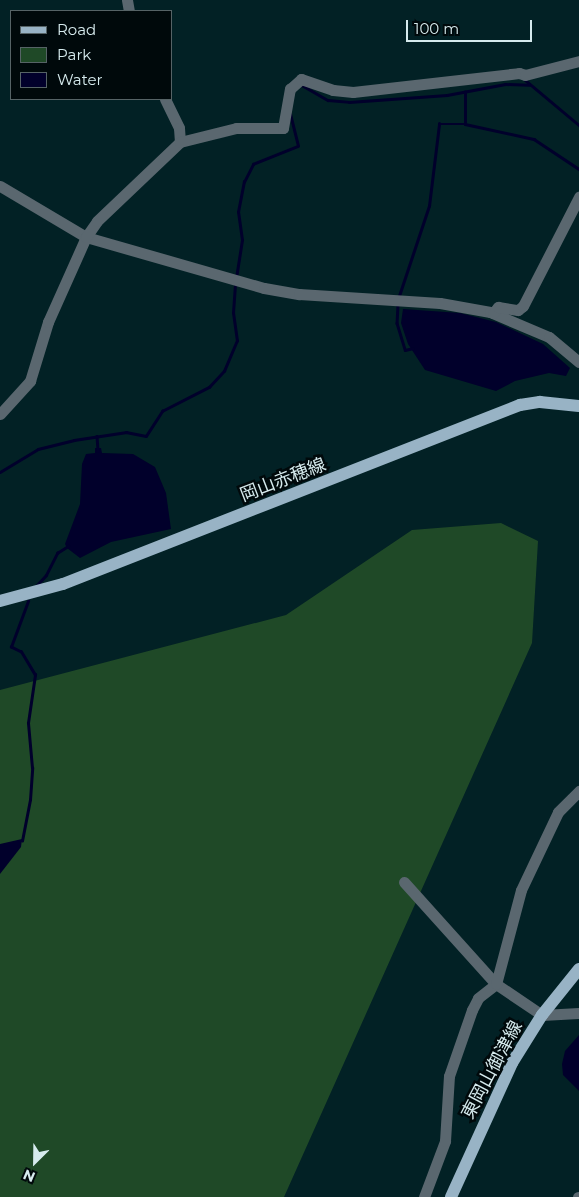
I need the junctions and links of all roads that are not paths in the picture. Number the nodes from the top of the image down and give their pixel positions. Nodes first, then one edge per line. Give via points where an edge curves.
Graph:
1 (579, 61) edge
2 (165, 100) edge
3 (180, 142) junction
4 (0, 186) edge
5 (579, 197) edge
6 (86, 237) junction
7 (492, 313) junction
8 (579, 362) edge
9 (579, 405) edge
10 (0, 414) edge
11 (0, 601) edge
12 (579, 791) edge
13 (404, 882) dead end
14 (579, 969) edge
15 (496, 984) junction
16 (579, 1013) edge
17 (542, 1015) junction
18 (424, 1197) edge
19 (451, 1197) edge

1 - 3 street via 525,75 519,73 353,92 333,90 301,79 290,89 283,128 236,128
2 - 3 street via 179,128
3 - 6 street via 98,220
4 - 6 street
5 - 7 street via 523,306 518,310 498,307
6 - 7 street via 236,280 299,294 440,303
6 - 10 street via 48,322 30,381
7 - 8 street via 549,337
9 - 11 main road, 岡山赤穂線 via 540,402 520,405 63,584
12 - 15 street via 558,812 521,890
13 - 15 street
14 - 17 main road, 東岡山御津線
15 - 17 street
15 - 18 street via 478,998 455,1057 445,1103 445,1142
16 - 17 street
17 - 19 main road, 東岡山御津線 via 508,1071

